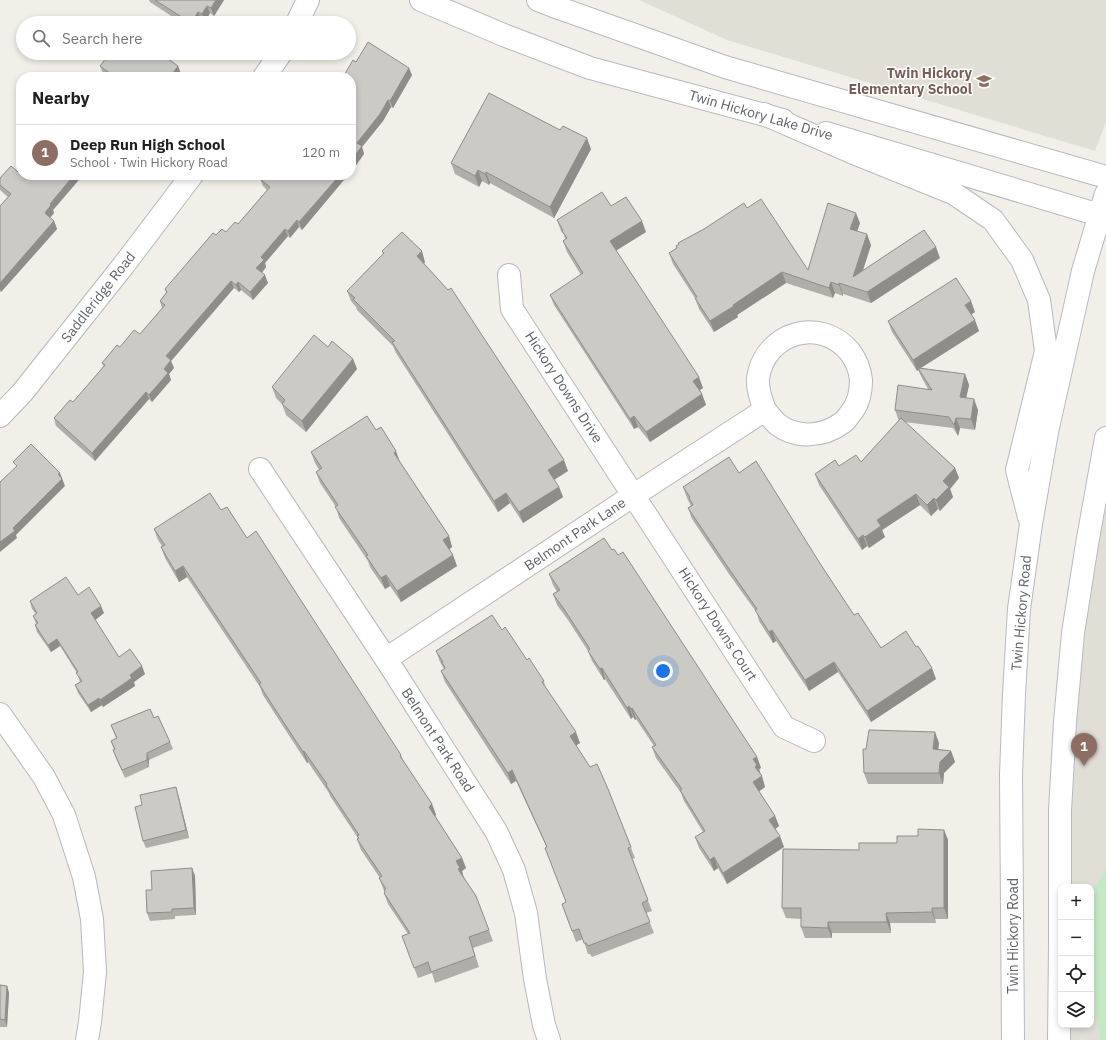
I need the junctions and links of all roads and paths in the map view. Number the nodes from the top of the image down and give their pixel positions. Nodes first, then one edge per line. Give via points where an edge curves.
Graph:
1 (308, 0) edge
2 (420, 0) edge
3 (538, 0) edge
4 (300, 16) edge
5 (276, 60) edge
6 (268, 72) edge
7 (764, 114) junction
8 (1106, 177) edge
9 (188, 180) edge
10 (1106, 194) edge
11 (1103, 216) edge
12 (509, 275) dead end
13 (765, 410) junction
14 (0, 416) edge
15 (1106, 438) edge
16 (260, 469) dead end
17 (634, 495) junction
18 (1031, 524) junction
19 (386, 659) junction
20 (0, 714) edge
21 (814, 741) dead end
22 (87, 1040) edge
23 (550, 1040) edge
24 (1013, 1040) edge
25 (1059, 1040) edge

1 - 4 street
2 - 7 street, Twin Hickory Lake Drive via 590,68
3 - 8 street via 725,67
5 - 6 street
7 - 11 street, Twin Hickory Lake Drive
7 - 18 street via 953,193 993,220 1022,260 1039,300 1046,352 1017,470
9 - 14 street, Saddleridge Road via 32,381
10 - 11 street, Twin Hickory Road
11 - 18 street, Twin Hickory Road via 1083,271 1047,432
12 - 17 street, Hickory Downs Drive via 512,308
13 - 13 street via 777,424 793,433 811,435 828,432 843,422 855,409 861,392 860,374 855,358 845,346 831,336 815,332 799,333 784,339 771,349 762,363 758,379 759,395
13 - 17 street, Belmont Park Lane
15 - 25 street via 1073,633 1065,722 1060,811
16 - 19 street, Belmont Park Road
17 - 19 street, Belmont Park Lane
17 - 21 street, Hickory Downs Court via 784,727
18 - 24 street, Twin Hickory Road via 1019,609 1012,760
19 - 23 street, Belmont Park Road via 496,831 514,870 526,913 535,979 544,1025
20 - 22 street via 44,777 64,815 84,877 92,919 95,972

